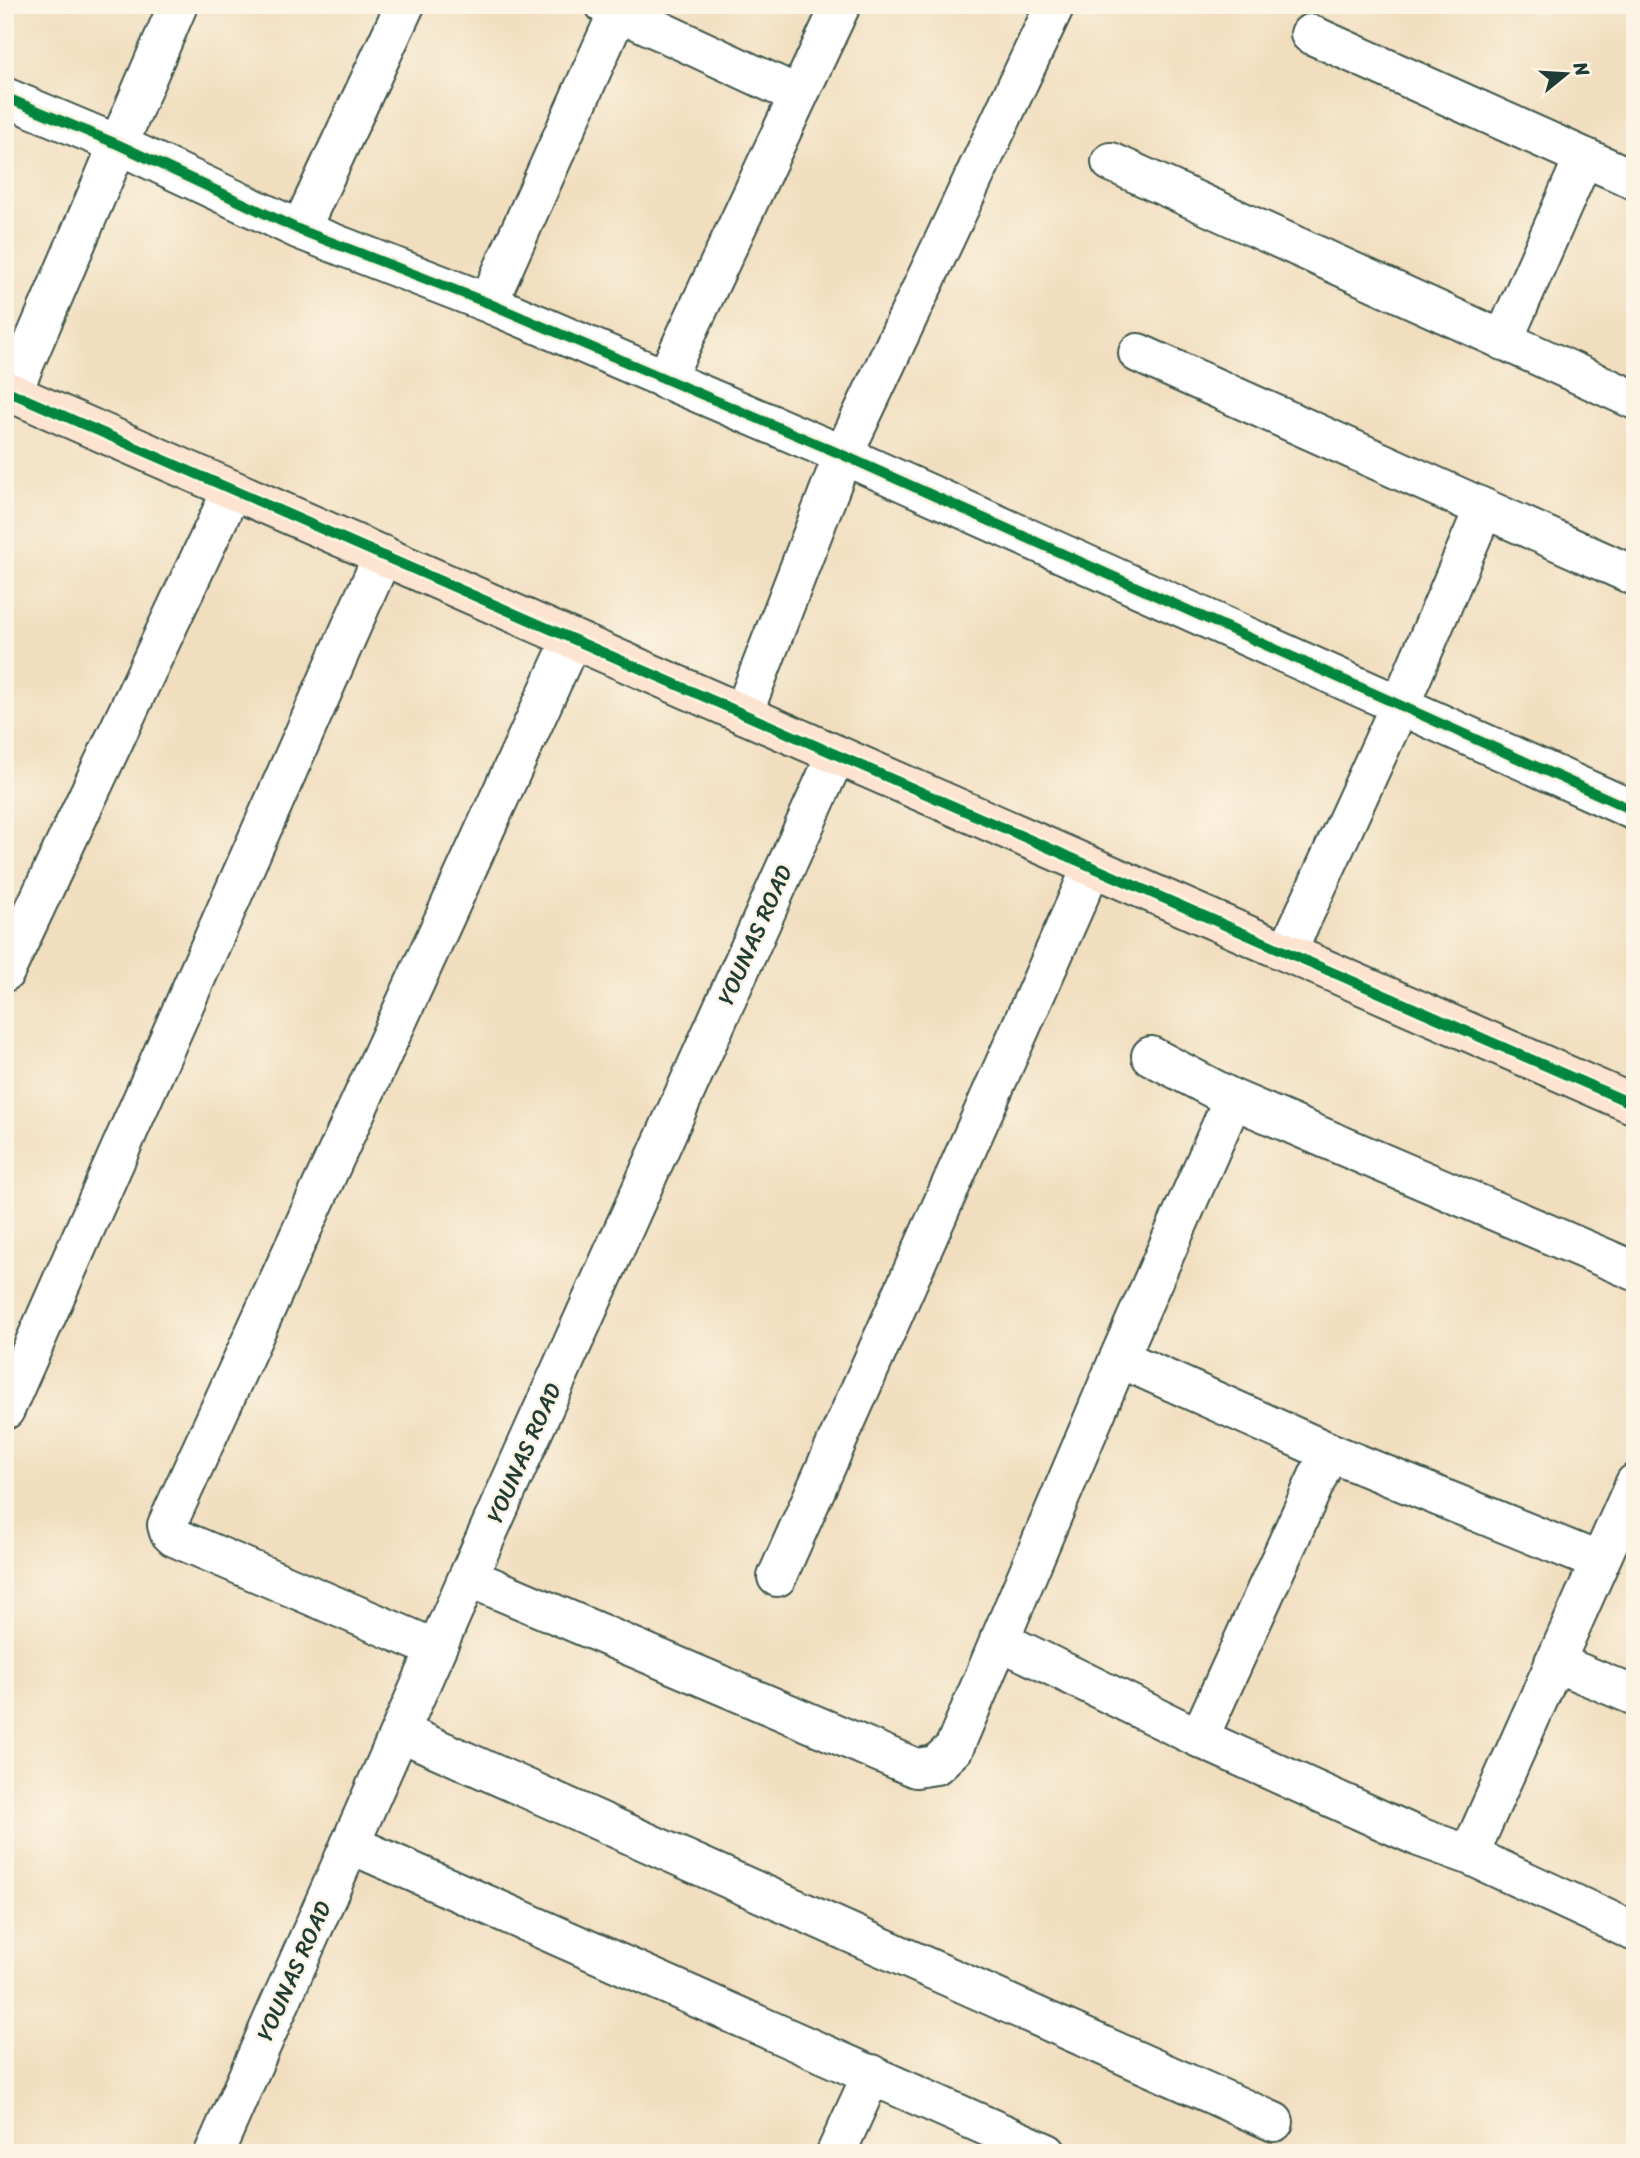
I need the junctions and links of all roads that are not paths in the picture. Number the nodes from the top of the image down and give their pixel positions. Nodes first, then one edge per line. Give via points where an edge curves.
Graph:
1 (178, 5) edge
2 (405, 5) edge
3 (841, 5) edge
4 (1055, 5) edge
5 (615, 7) edge
6 (1310, 34) dead end
7 (798, 95) junction
8 (5, 97) edge
9 (117, 144) junction
10 (1584, 157) junction
11 (1111, 163) dead end
12 (1635, 180) edge
13 (300, 230) junction
14 (488, 303) junction
15 (1503, 341) junction
16 (1138, 353) dead end
17 (665, 380) junction
18 (8, 392) edge
19 (1635, 400) edge
20 (843, 455) junction
21 (232, 490) junction
22 (1484, 508) junction
23 (383, 555) junction
24 (1635, 576) edge
25 (572, 639) junction
26 (1400, 705) junction
27 (743, 714) junction
28 (836, 755) junction
29 (1635, 811) edge
30 (1092, 867) junction
31 (1287, 952) junction
32 (5, 972) edge
33 (1151, 1056) dead end
34 (1233, 1099) junction
35 (1635, 1105) edge
36 (1635, 1271) edge
37 (1119, 1358) junction
38 (5, 1409) edge
39 (1329, 1452) junction
40 (1635, 1483) edge
41 (1600, 1562) junction
42 (468, 1577) junction
43 (777, 1577) dead end
44 (999, 1640) junction
45 (436, 1649) junction
46 (1554, 1662) junction
47 (1635, 1696) edge
48 (400, 1731) junction
49 (1199, 1738) junction
50 (350, 1844) junction
51 (1469, 1855) junction
52 (1635, 1931) edge
53 (872, 2074) junction
54 (1274, 2122) dead end
55 (214, 2153) edge
56 (836, 2153) edge
57 (1047, 2153) edge

1 - 9 street
2 - 13 street
3 - 7 street
4 - 20 street
5 - 7 street
5 - 14 street
6 - 10 street
7 - 17 street
8 - 9 street
9 - 13 street
9 - 18 street
10 - 12 street
10 - 15 street
11 - 15 street
13 - 14 street
14 - 17 street
15 - 19 street
16 - 22 street
17 - 20 street
18 - 21 street
20 - 26 street
20 - 27 street
21 - 23 street
21 - 32 street
22 - 24 street
22 - 26 street
23 - 25 street
23 - 38 street
25 - 27 street
25 - 45 street via 167,1525 174,1537
26 - 29 street
26 - 31 street
27 - 28 street
28 - 30 street
28 - 42 street, YOUNAS ROAD
30 - 31 street
30 - 43 street
31 - 35 street
33 - 34 street
34 - 36 street
34 - 37 street
37 - 39 street
37 - 44 street
39 - 41 street
39 - 49 street
40 - 41 street
41 - 46 street
42 - 44 street via 916,1768 936,1765 954,1748
42 - 45 street, YOUNAS ROAD
44 - 49 street
45 - 48 street, YOUNAS ROAD
46 - 47 street
46 - 51 street
48 - 50 street, YOUNAS ROAD
48 - 54 street
49 - 51 street
50 - 53 street
50 - 55 street, YOUNAS ROAD
51 - 52 street
53 - 56 street
53 - 57 street

